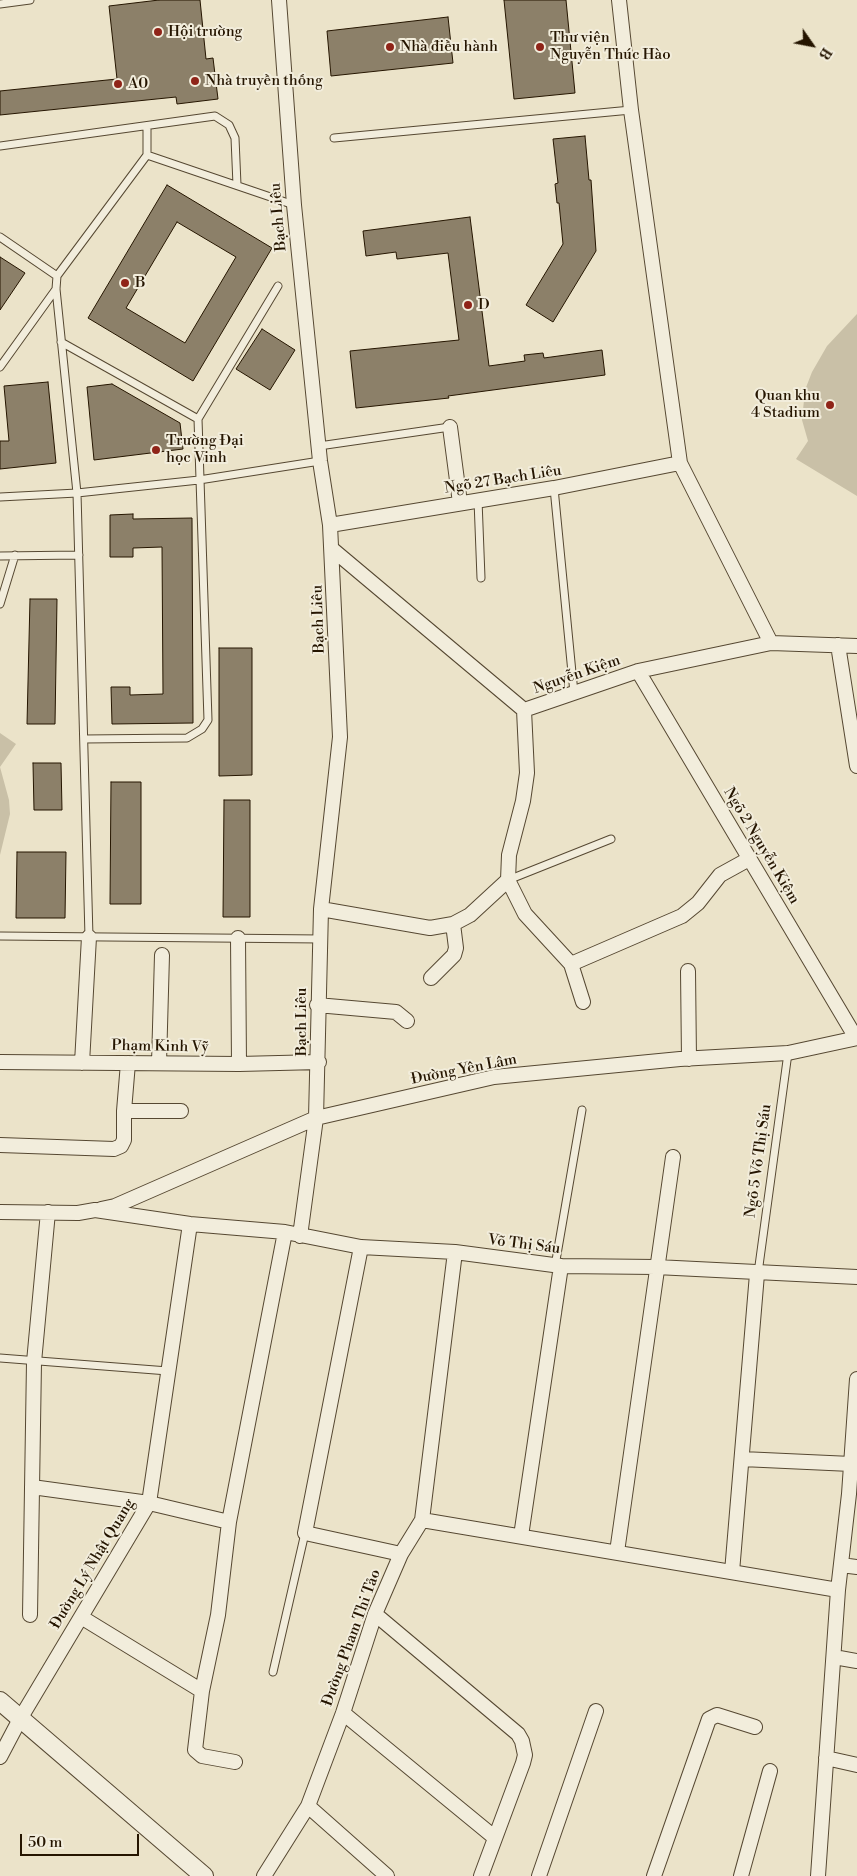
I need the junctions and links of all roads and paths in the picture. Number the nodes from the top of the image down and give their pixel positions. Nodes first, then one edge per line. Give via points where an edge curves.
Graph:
1 (30, 0) edge
2 (279, 0) edge
3 (619, 0) edge
4 (0, 4) edge
5 (631, 110) junction
6 (147, 127) junction
7 (334, 138) dead end
8 (0, 146) edge
9 (147, 155) junction
10 (237, 185) junction
11 (294, 205) junction
12 (0, 237) edge
13 (57, 276) junction
14 (278, 286) dead end
15 (56, 288) junction
16 (62, 342) junction
17 (0, 367) edge
18 (198, 419) junction
19 (450, 427) joint
20 (319, 446) junction
21 (320, 461) junction
22 (680, 464) junction
23 (198, 480) junction
24 (554, 488) junction
25 (77, 493) junction
26 (0, 497) edge
27 (478, 499) junction
28 (460, 503) junction
29 (330, 526) junction
30 (332, 550) junction
31 (16, 555) junction
32 (79, 555) junction
33 (0, 556) edge
34 (481, 578) dead end
35 (0, 604) edge
36 (771, 643) junction
37 (838, 645) junction
38 (857, 646) edge
39 (638, 671) junction
40 (574, 693) junction
41 (524, 710) junction
42 (84, 739) junction
43 (857, 766) edge
44 (611, 839) dead end
45 (749, 859) junction
46 (508, 880) junction
47 (321, 909) junction
48 (453, 924) junction
49 (0, 936) edge
50 (89, 937) junction
51 (238, 938) junction
52 (321, 939) junction
53 (162, 955) dead end
54 (571, 964) junction
55 (688, 971) dead end
56 (431, 978) dead end
57 (583, 1002) dead end
58 (317, 1005) junction
59 (407, 1021) dead end
60 (856, 1038) edge
61 (788, 1053) junction
62 (689, 1058) junction
63 (0, 1062) edge
64 (319, 1062) junction
65 (82, 1063) junction
66 (128, 1063) junction
67 (159, 1064) junction
68 (239, 1064) junction
69 (582, 1110) dead end
70 (124, 1111) junction
71 (181, 1111) dead end
72 (316, 1118) junction
73 (0, 1145) edge
74 (673, 1157) dead end
75 (95, 1210) junction
76 (0, 1212) edge
77 (48, 1212) junction
78 (190, 1224) junction
79 (285, 1232) junction
80 (300, 1236) junction
81 (361, 1246) junction
82 (455, 1252) junction
83 (558, 1266) junction
84 (656, 1267) junction
85 (757, 1274) junction
86 (857, 1277) edge
87 (0, 1358) edge
88 (34, 1362) junction
89 (168, 1371) junction
90 (857, 1379) edge
91 (855, 1405) edge
92 (742, 1459) junction
93 (851, 1464) junction
94 (853, 1486) edge
95 (32, 1487) junction
96 (149, 1504) junction
97 (422, 1520) junction
98 (229, 1522) junction
99 (305, 1533) junction
100 (521, 1536) junction
101 (617, 1552) junction
102 (401, 1554) junction
103 (841, 1565) junction
104 (857, 1567) edge
105 (732, 1572) junction
106 (838, 1590) junction
107 (375, 1614) junction
108 (30, 1615) dead end
109 (81, 1617) junction
110 (834, 1657) junction
111 (857, 1661) edge
112 (273, 1672) dead end
113 (202, 1691) junction
114 (0, 1701) edge
115 (596, 1712) dead end
116 (343, 1713) junction
117 (20, 1719) junction
118 (755, 1727) dead end
119 (0, 1757) edge
120 (826, 1758) junction
121 (235, 1762) dead end
122 (857, 1765) edge
123 (770, 1772) dead end
124 (308, 1806) junction
125 (494, 1837) junction
126 (204, 1876) edge
127 (264, 1876) edge
128 (387, 1876) edge
129 (481, 1876) edge
130 (539, 1876) edge
131 (654, 1876) edge
132 (741, 1876) edge
133 (818, 1876) edge

1 - 4 lane
2 - 11 street, Bạch Liêu
3 - 5 street
5 - 7 lane
5 - 22 street
6 - 8 lane
6 - 9 lane
6 - 10 lane via 211,116 220,118 229,125 235,138
9 - 10 lane
9 - 13 lane
10 - 11 lane
11 - 20 street, Bạch Liêu
12 - 13 lane
13 - 15 lane
14 - 18 lane
15 - 16 lane
15 - 17 lane
16 - 18 lane
16 - 25 lane
18 - 23 lane
19 - 20 lane
19 - 28 street
20 - 21 street, Bạch Liêu
21 - 23 lane
21 - 29 street, Bạch Liêu
22 - 24 street, Ngõ 27 Bạch Liêu
22 - 36 street
23 - 25 lane
23 - 42 lane via 208,720 202,729 187,738
24 - 27 street, Ngõ 27 Bạch Liêu
24 - 40 lane
25 - 26 lane
25 - 32 lane
27 - 28 street, Ngõ 27 Bạch Liêu
27 - 34 lane
28 - 29 street, Ngõ 27 Bạch Liêu
29 - 30 street, Bạch Liêu
30 - 41 street, Nguyễn Kiệm
30 - 47 street, Bạch Liêu via 340,737
31 - 32 lane
31 - 33 lane
31 - 35 lane
32 - 42 lane
36 - 37 street, Nguyễn Kiệm
36 - 39 street, Nguyễn Kiệm
37 - 38 street, Nguyễn Kiệm
37 - 43 street
39 - 40 street, Nguyễn Kiệm
39 - 45 street, Ngõ 2 Nguyễn Kiệm
40 - 41 street, Nguyễn Kiệm
41 - 46 street via 527,773
42 - 50 lane
44 - 46 lane
45 - 54 street via 720,875 688,912
45 - 60 street, Ngõ 2 Nguyễn Kiệm
46 - 48 street via 470,915
46 - 54 street via 525,914
47 - 48 street via 430,928
47 - 52 street, Bạch Liêu
48 - 56 street via 454,955
49 - 50 lane
50 - 51 lane
50 - 65 street
51 - 52 lane
51 - 68 street
52 - 58 street, Bạch Liêu
53 - 67 street
54 - 57 street
55 - 62 street
58 - 59 street via 396,1012
58 - 64 street, Bạch Liêu
60 - 61 street, Đường Yên Lâm
61 - 62 street, Đường Yên Lâm
61 - 85 lane, Ngõ 5 Võ Thị Sáu
62 - 72 street, Đường Yên Lâm via 494,1078
63 - 65 street, Phạm Kinh Vỹ
64 - 68 street, Phạm Kinh Vỹ
64 - 72 street, Bạch Liêu
65 - 66 street, Phạm Kinh Vỹ
66 - 67 street, Phạm Kinh Vỹ
66 - 70 street
67 - 68 street, Phạm Kinh Vỹ
69 - 83 lane
70 - 71 street
70 - 73 street via 124,1140 114,1149
72 - 75 street, Đường Yên Lâm via 115,1206
72 - 80 street, Bạch Liêu
74 - 84 street
75 - 77 street
75 - 78 street, Võ Thị Sáu
76 - 77 street
77 - 88 street
78 - 79 street, Võ Thị Sáu
78 - 89 street, Đường Lý Nhật Quang
79 - 80 street, Võ Thị Sáu
79 - 98 street
80 - 81 street, Võ Thị Sáu
81 - 82 street, Võ Thị Sáu
81 - 99 street
82 - 83 street, Võ Thị Sáu
82 - 97 street, Đường Pham Thi Tảo
83 - 84 street, Võ Thị Sáu
83 - 100 street
84 - 85 street, Võ Thị Sáu
84 - 101 street
85 - 86 street, Võ Thị Sáu
85 - 92 street
87 - 88 lane
88 - 89 lane
88 - 95 street
89 - 96 street, Đường Lý Nhật Quang
90 - 91 street
91 - 93 street
92 - 93 street
92 - 105 street
93 - 94 street
94 - 103 street
95 - 96 street
95 - 108 street
96 - 98 street
96 - 109 street, Đường Lý Nhật Quang
97 - 100 street
97 - 102 street, Đường Pham Thi Tảo
98 - 113 street via 218,1615
99 - 102 street
99 - 112 lane
100 - 101 street
101 - 105 street
102 - 107 street, Đường Pham Thi Tảo
103 - 104 street
103 - 106 street
105 - 106 street
106 - 110 street
107 - 116 street, Đường Pham Thi Tảo
107 - 125 street via 518,1734 522,1741 523,1763
109 - 113 street
109 - 117 street, Đường Lý Nhật Quang
110 - 111 street
110 - 120 street
113 - 121 street via 195,1750 202,1756
114 - 117 street
115 - 130 street
116 - 124 street, Đường Pham Thi Tảo
116 - 125 street
117 - 119 street, Đường Lý Nhật Quang
117 - 126 street
118 - 131 street via 717,1715 709,1718
120 - 122 street
120 - 133 street
123 - 132 street
124 - 127 street, Đường Pham Thi Tảo
124 - 128 street
125 - 129 street

